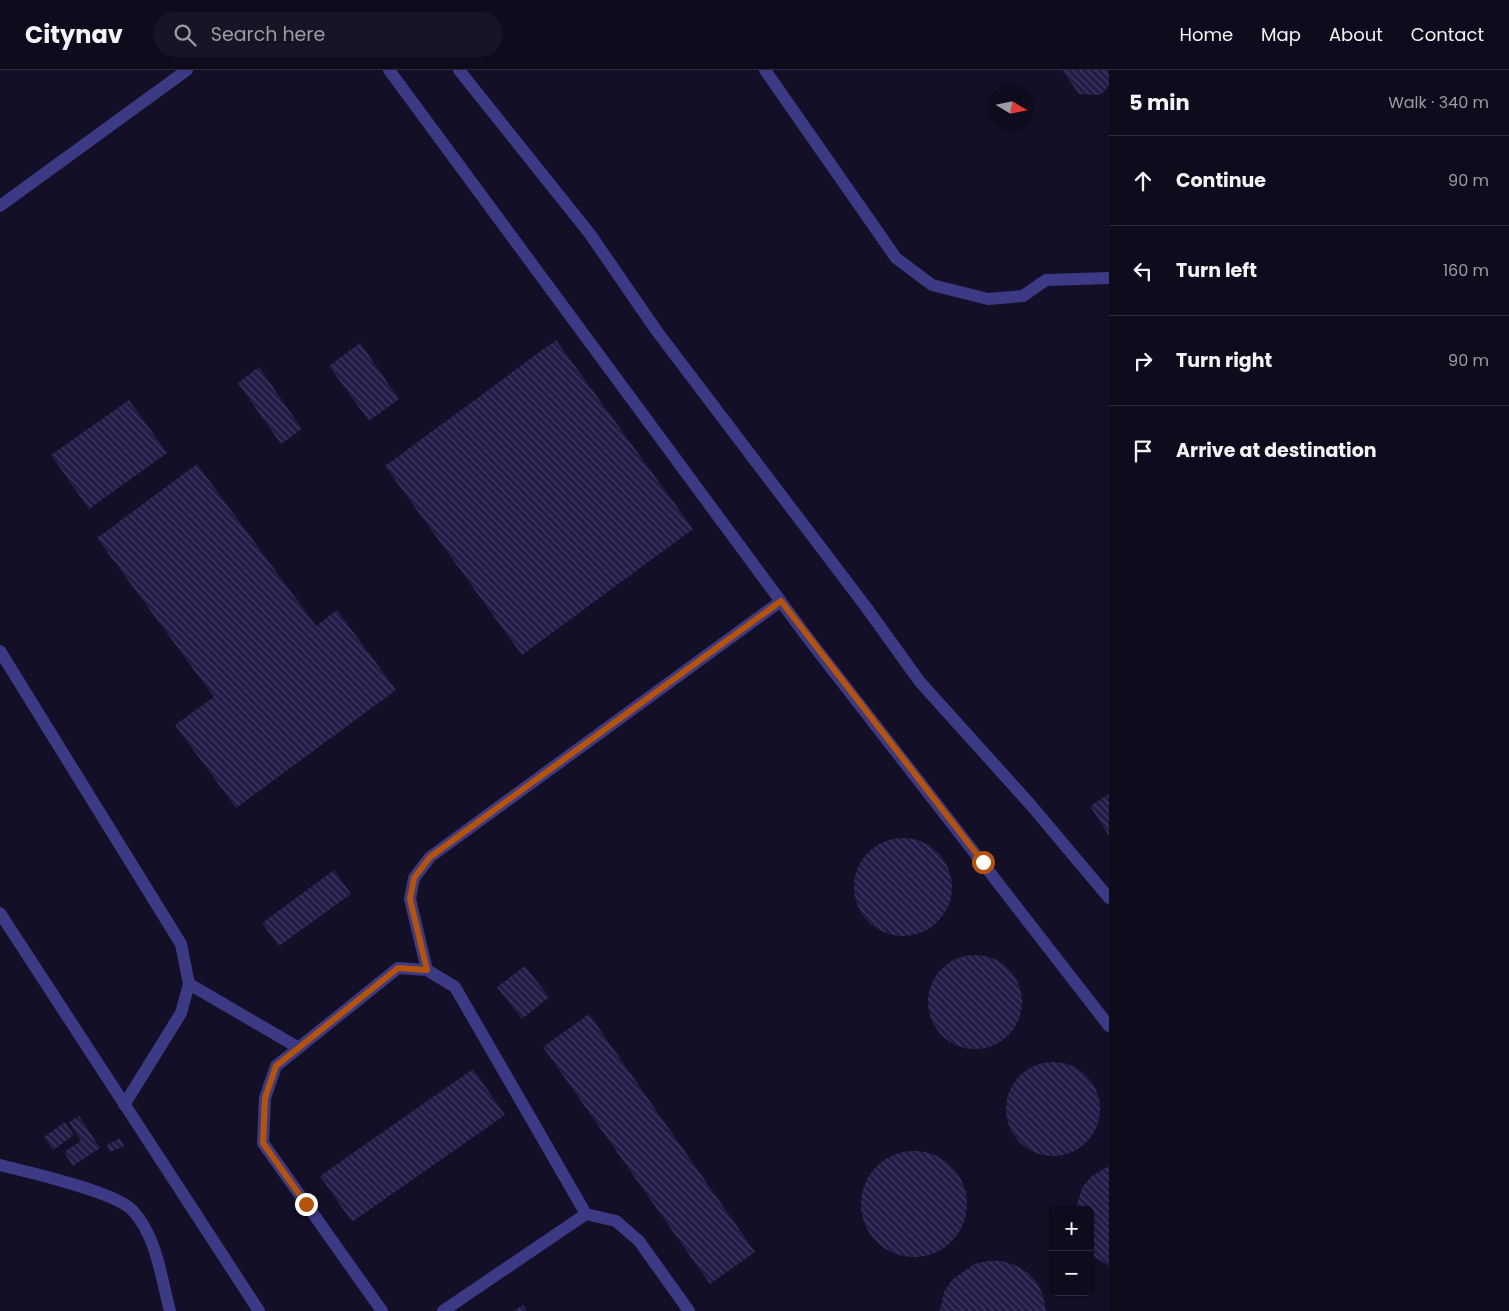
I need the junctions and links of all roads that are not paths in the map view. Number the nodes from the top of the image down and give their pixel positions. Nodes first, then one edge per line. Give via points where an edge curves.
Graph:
1 (187, 70) edge
2 (389, 70) edge
3 (459, 70) edge
4 (765, 70) edge
5 (0, 206) edge
6 (1109, 278) edge
7 (781, 601) junction
8 (0, 651) edge
9 (1109, 898) edge
10 (0, 913) edge
11 (427, 970) junction
12 (189, 984) junction
13 (1109, 1026) edge
14 (299, 1048) junction
15 (124, 1106) junction
16 (0, 1165) edge
17 (586, 1214) junction
18 (170, 1311) edge
19 (259, 1311) edge
20 (382, 1311) edge
21 (443, 1311) edge
22 (689, 1311) edge

1 - 5 street
2 - 7 street
3 - 9 street via 590,234 656,330 920,682
4 - 6 street via 896,258 932,285 988,299 1023,296 1046,280
7 - 11 street via 430,857 414,878 410,899
7 - 13 street
8 - 12 street via 181,944
10 - 15 street
11 - 14 street via 398,968
11 - 17 street via 455,987
12 - 14 street
12 - 15 street via 181,1012
14 - 20 street via 276,1066 265,1098 263,1143
15 - 19 street
16 - 18 street via 105,1194 133,1210 151,1240
17 - 21 street
17 - 22 street via 616,1222 639,1241

